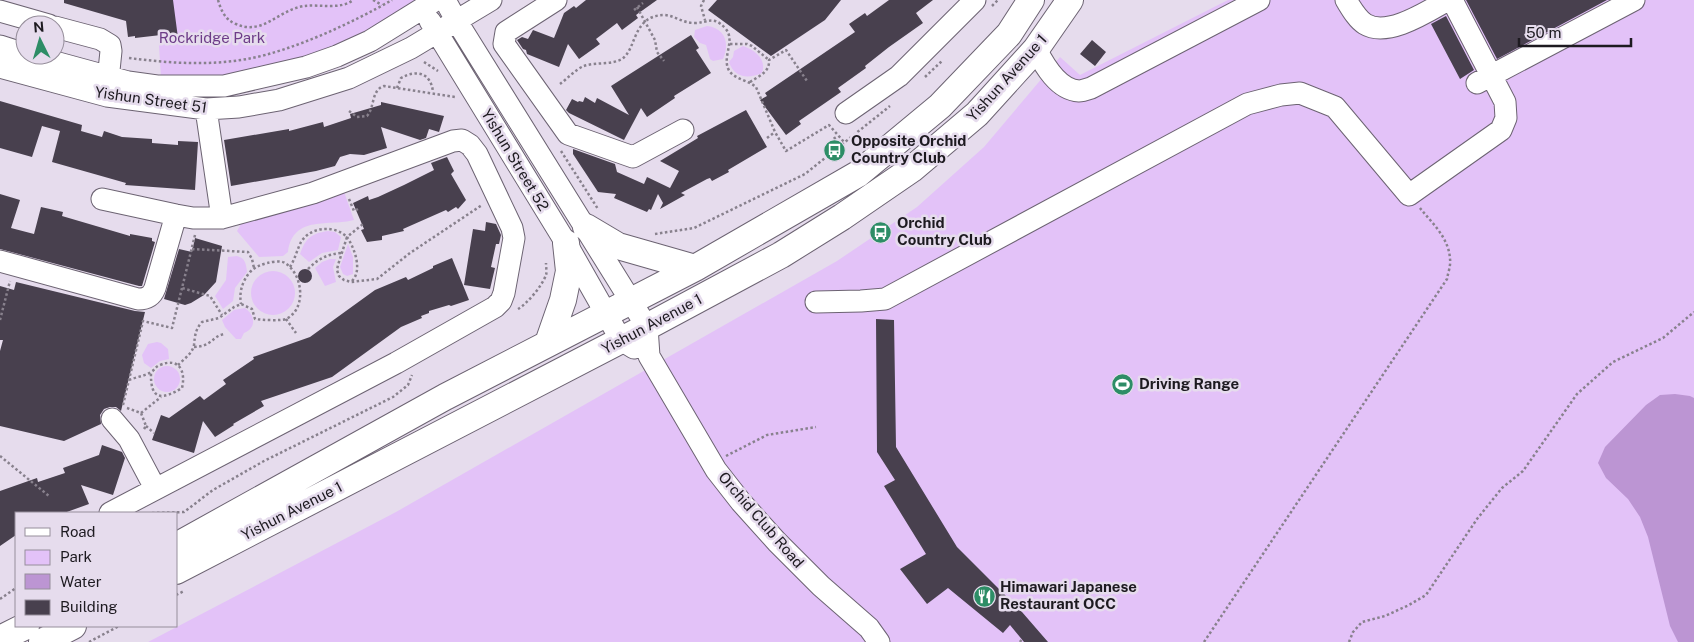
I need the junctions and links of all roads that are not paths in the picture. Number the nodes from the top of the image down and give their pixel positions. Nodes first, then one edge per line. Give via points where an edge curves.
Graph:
1 (445, 0) edge
2 (491, 0) edge
3 (556, 0) edge
4 (1031, 0) edge
5 (1070, 0) edge
6 (1260, 0) edge
7 (1346, 0) edge
8 (1450, 0) edge
9 (1634, 0) edge
10 (429, 4) edge
11 (983, 4) edge
12 (3, 8) edge
13 (22, 15) edge
14 (456, 20) junction
15 (65, 30) edge
16 (437, 32) junction
17 (0, 46) edge
18 (1036, 49) junction
19 (15, 51) edge
20 (54, 65) edge
21 (0, 67) edge
22 (1484, 79) junction
23 (108, 86) junction
24 (206, 109) junction
25 (846, 113) dead end
26 (683, 130) dead end
27 (497, 131) junction
28 (470, 145) junction
29 (102, 199) dead end
30 (176, 215) junction
31 (222, 218) junction
32 (586, 227) junction
33 (566, 243) junction
34 (7, 263) edge
35 (695, 268) junction
36 (632, 301) junction
37 (816, 302) dead end
38 (606, 313) junction
39 (647, 327) junction
40 (621, 340) junction
41 (548, 343) junction
42 (649, 356) junction
43 (117, 412) road end
44 (155, 488) junction
45 (112, 512) edge
46 (178, 545) edge
47 (178, 571) edge
48 (24, 627) edge
49 (71, 627) edge
50 (0, 639) edge
51 (42, 642) edge
52 (879, 642) edge

1 - 14 street, Yishun Street 52
2 - 14 street, Yishun Street 51
3 - 26 street via 506,32 504,44 568,134 633,157
4 - 35 main road, Yishun Avenue 1 via 1009,34 940,106 858,174
5 - 18 main road, Yishun Avenue 1
6 - 18 street via 1091,88 1079,91 1066,87 1054,77
7 - 8 street via 1365,24 1376,28 1402,24
8 - 22 street
9 - 22 street
10 - 16 street, Yishun Street 52
10 - 23 street, Yishun Street 51 via 370,41 306,67 224,86
11 - 25 street via 898,76
12 - 13 street
14 - 16 street, Yishun Street 51
14 - 32 street, Yishun Street 52
15 - 23 street via 110,45
16 - 24 street, Yishun Street 51 via 349,78 279,100
16 - 27 street, Yishun Street 52
17 - 19 street
18 - 39 main road, Yishun Avenue 1 via 977,114 912,169 780,255
20 - 23 street, Yishun Street 51
21 - 23 street, Yishun Street 51
22 - 37 street via 1505,102 1506,118 1501,130 1409,195 1335,107 1300,93 1281,95 1247,104 885,298
23 - 24 street, Yishun Street 51
24 - 31 street
27 - 28 street
27 - 33 street, Yishun Street 52
28 - 31 street via 462,140 453,141 312,193
28 - 44 street via 514,238 501,302 380,372
29 - 30 street
30 - 31 street
30 - 34 street via 155,288 144,299
32 - 35 main road via 618,246
32 - 36 street, Yishun Street 52
33 - 38 street, Yishun Street 52
33 - 41 main road via 569,271
35 - 36 main road, Yishun Avenue 1
36 - 38 main road, Yishun Avenue 1
36 - 39 street, Orchid Club Road
38 - 40 street
38 - 41 main road, Yishun Avenue 1
39 - 40 main road, Yishun Avenue 1
39 - 42 street, Orchid Club Road
40 - 42 street, Orchid Club Road
40 - 47 main road, Yishun Avenue 1
41 - 46 main road, Yishun Avenue 1
42 - 52 street, Orchid Club Road via 716,470 741,502
43 - 44 street
44 - 45 street
48 - 50 main road
49 - 51 main road

